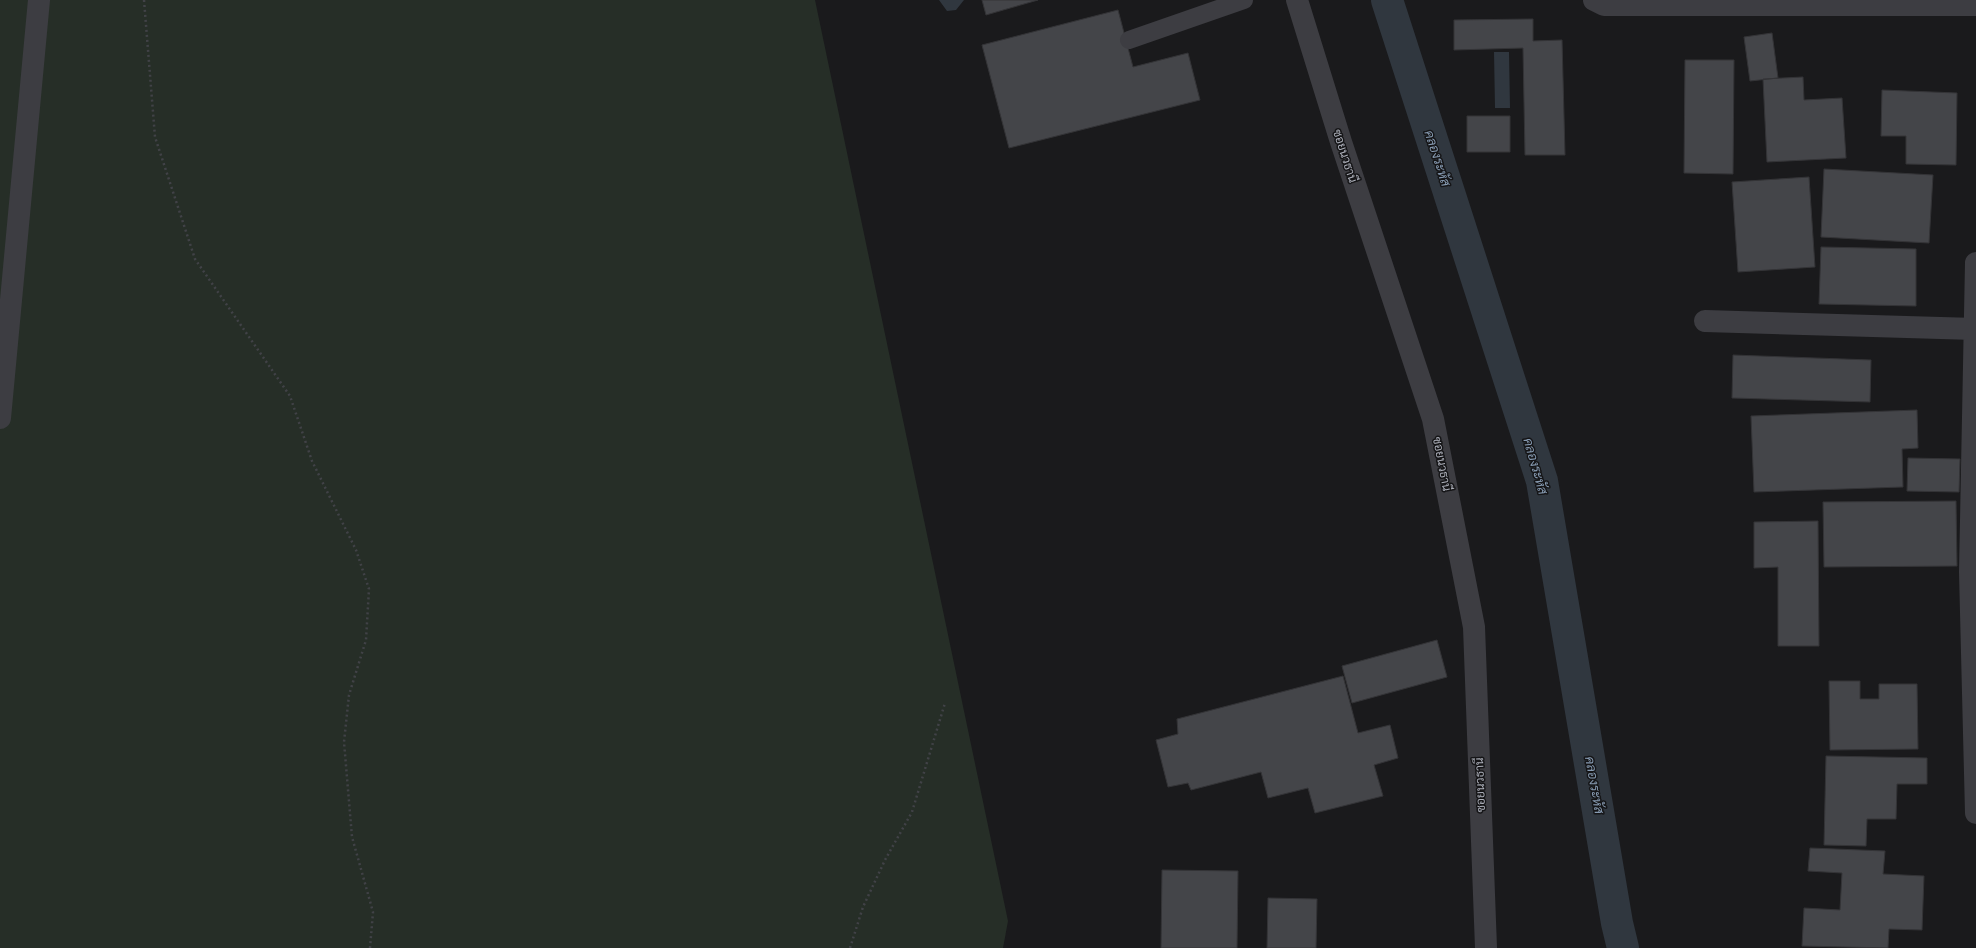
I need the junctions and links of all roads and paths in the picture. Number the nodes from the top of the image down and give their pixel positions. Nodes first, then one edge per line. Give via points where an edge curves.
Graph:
1 (39, 0) edge
2 (144, 0) edge
3 (1244, 0) edge
4 (1297, 0) edge
5 (1594, 0) edge
6 (1976, 5) edge
7 (1129, 40) dead end
8 (1976, 264) edge
9 (1705, 321) dead end
10 (1975, 328) junction
11 (0, 418) edge
12 (945, 703) dead end
13 (1976, 813) edge
14 (370, 948) edge
15 (850, 948) edge
16 (1486, 948) edge

1 - 11 street
2 - 14 path via 155,137 195,259 290,396 312,461 356,550 369,589 366,640 349,695 344,742 352,837 373,912
3 - 7 lane
4 - 16 street, ซอยนวธานี via 1433,419 1438,442 1474,627
5 - 6 street via 1604,5
8 - 10 street
9 - 10 street
10 - 13 street via 1970,572
12 - 15 path via 912,812 885,860 864,907

